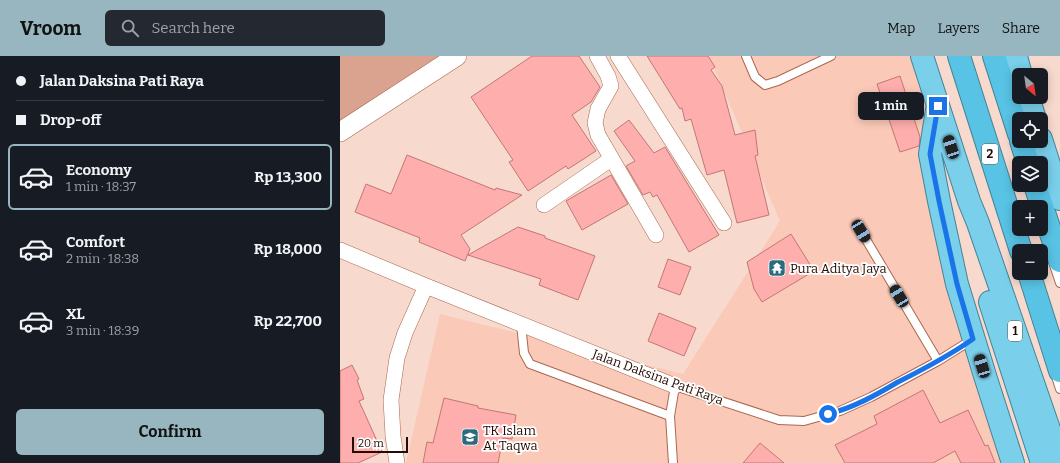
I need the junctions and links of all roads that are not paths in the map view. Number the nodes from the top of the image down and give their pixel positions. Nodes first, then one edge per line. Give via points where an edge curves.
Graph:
1 (457, 56) edge
2 (597, 56) edge
3 (618, 56) edge
4 (746, 56) edge
5 (831, 56) edge
6 (922, 56) edge
7 (952, 56) edge
8 (959, 56) edge
9 (985, 56) edge
10 (994, 56) edge
11 (1016, 56) edge
12 (1019, 68) edge
13 (938, 106) junction
14 (1012, 112) edge
15 (340, 132) edge
16 (1043, 148) edge
17 (1019, 156) edge
18 (611, 158) junction
19 (1053, 188) edge
20 (969, 202) junction
21 (544, 205) dead end
22 (724, 223) dead end
23 (861, 231) dead end
24 (656, 235) dead end
25 (1045, 236) edge
26 (1017, 244) edge
27 (1017, 244) edge
28 (340, 250) edge
29 (1060, 261) edge
30 (1024, 280) edge
31 (1029, 280) edge
32 (1060, 283) edge
33 (426, 286) junction
34 (521, 324) junction
35 (973, 339) junction
36 (938, 361) junction
37 (1060, 371) edge
38 (675, 386) junction
39 (1060, 389) edge
40 (670, 416) junction
41 (1060, 461) edge
42 (397, 463) edge
43 (673, 463) edge
44 (1013, 463) edge
45 (1042, 463) edge

1 - 15 street
2 - 18 street via 611,86 598,109 595,123 598,135
3 - 22 street
4 - 5 lane via 755,77 765,85
6 - 13 highway, 1
7 - 26 lane
8 - 27 highway, 2
9 - 17 lane
10 - 14 highway
11 - 12 highway
13 - 20 highway, 1
13 - 35 highway via 930,154 956,277
16 - 19 highway
18 - 21 street
18 - 24 street
19 - 29 highway
20 - 41 highway, 1
20 - 45 highway via 970,226 990,303
23 - 36 lane
25 - 32 lane
28 - 33 street, Jalan Daksina Pati Raya
30 - 39 lane
31 - 37 highway, 2
33 - 34 street, Jalan Daksina Pati Raya
33 - 42 street via 397,358 391,400
34 - 38 street, Jalan Daksina Pati Raya
34 - 40 lane via 524,353 530,364
35 - 36 lane, Jalan Daksina Pati Raya
35 - 44 highway
36 - 38 lane, Jalan Daksina Pati Raya via 840,411 804,421 779,420
38 - 40 lane
40 - 43 lane

